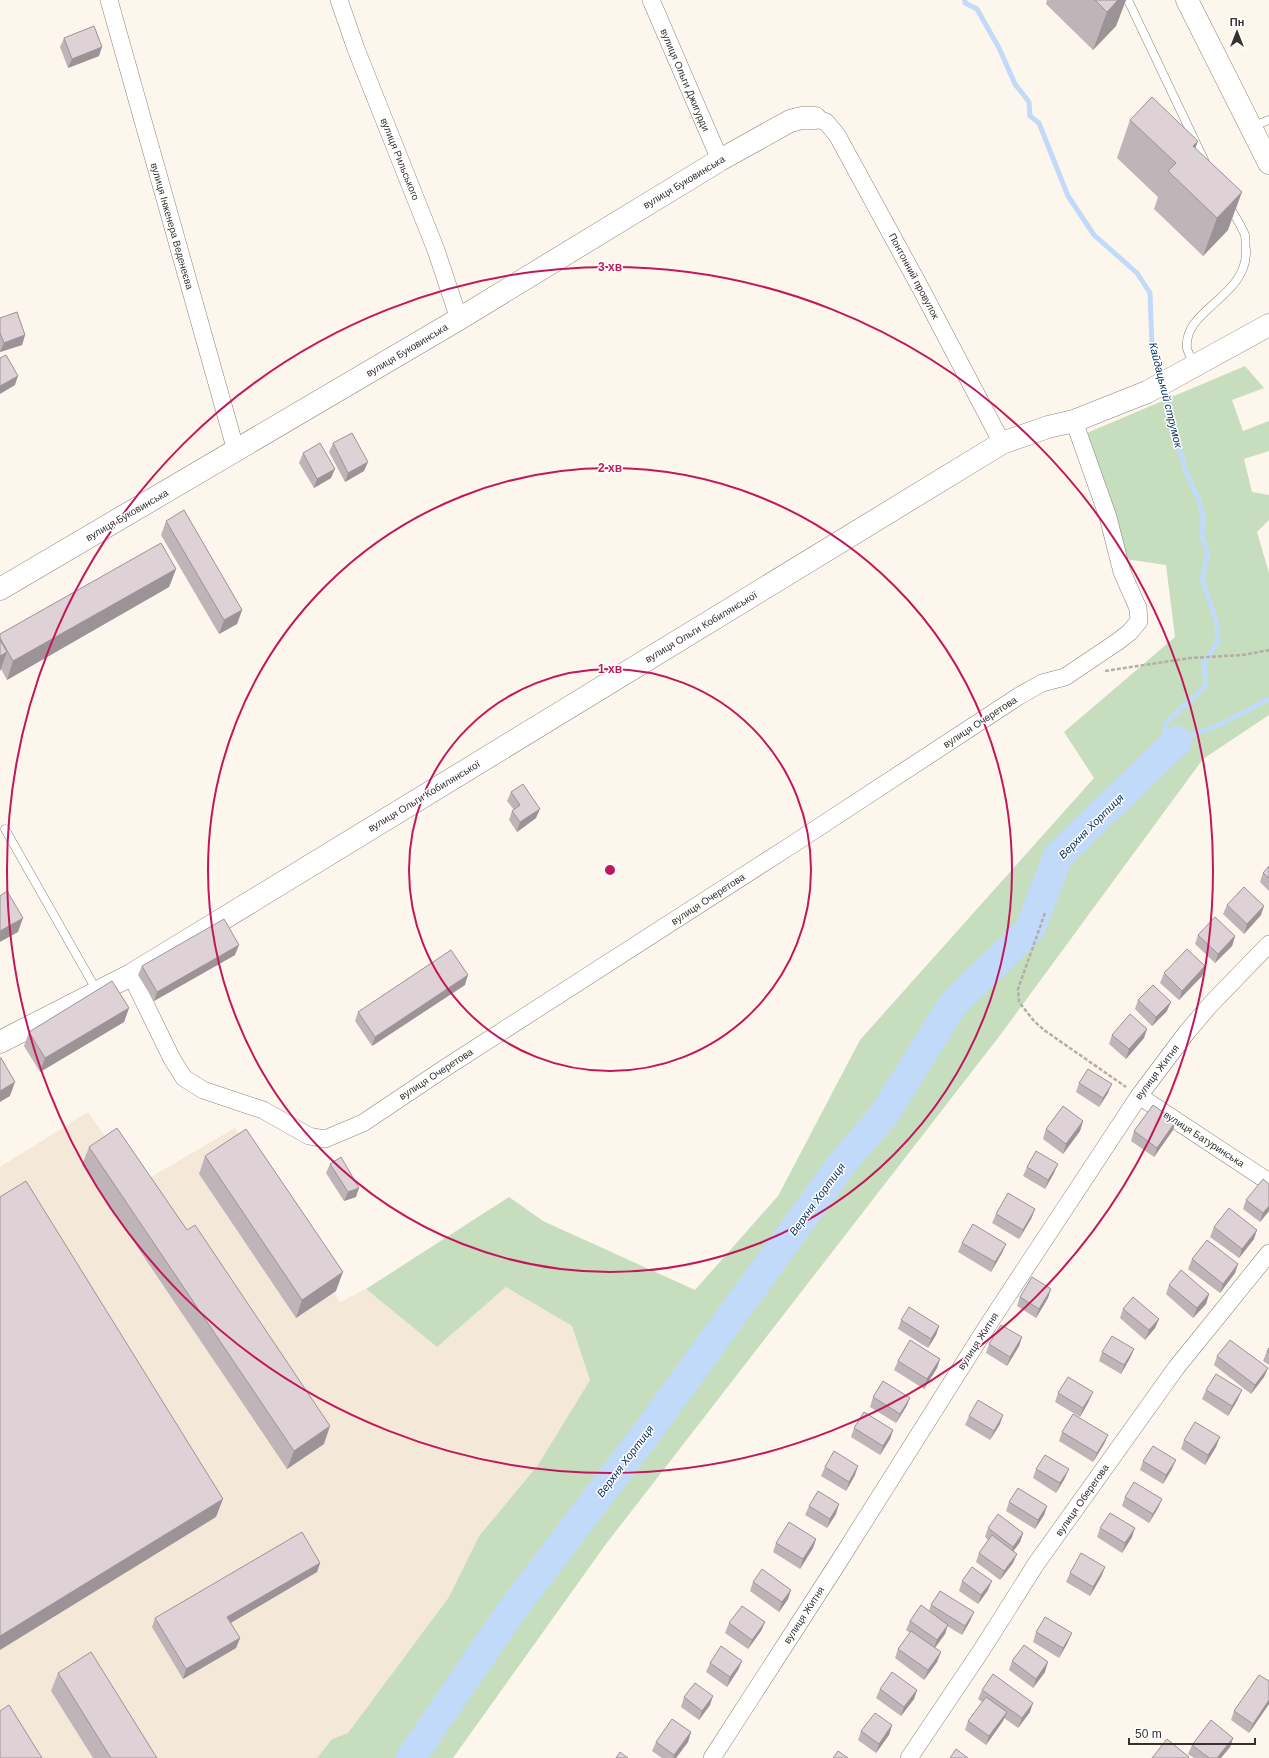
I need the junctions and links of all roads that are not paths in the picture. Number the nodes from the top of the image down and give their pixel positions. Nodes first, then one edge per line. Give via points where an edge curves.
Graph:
1 (109, 0) edge
2 (339, 0) edge
3 (651, 0) edge
4 (1128, 0) edge
5 (1187, 0) edge
6 (814, 118) joint
7 (1260, 124) edge
8 (720, 160) junction
9 (1269, 164) edge
10 (1211, 173) edge
11 (1225, 199) edge
12 (459, 319) junction
13 (1269, 325) edge
14 (1188, 370) junction
15 (1074, 421) junction
16 (1002, 443) junction
17 (236, 451) junction
18 (1, 584) edge
19 (4, 829) dead end
20 (1269, 944) edge
21 (131, 975) junction
22 (98, 992) junction
23 (0, 1042) edge
24 (1139, 1096) junction
25 (1269, 1182) edge
26 (1269, 1253) edge
27 (712, 1758) edge
28 (910, 1758) edge

1 - 17 street, вулиця Інженера Веденеєва
2 - 12 street, вулиця Рильського via 436,250
3 - 8 street, вулиця Ольги Джигурди
4 - 10 lane
5 - 7 street
6 - 8 street, вулиця Буковинська via 790,121
6 - 16 street, Понтонний провулок via 826,122 837,135
7 - 9 street
8 - 12 street, вулиця Буковинська
11 - 14 lane via 1245,236 1244,269 1225,294 1194,324 1188,340
12 - 17 street, вулиця Буковинська
13 - 14 street, вулиця Ольги Кобилянської
14 - 15 street, вулиця Ольги Кобилянської via 1147,392
15 - 16 street, вулиця Ольги Кобилянської
15 - 21 street, вулиця Очеретова via 1108,517 1122,572 1138,608 1139,621 1135,627 1065,676 1042,683 1019,696 362,1123 335,1136 318,1139 262,1110 203,1090 184,1078 172,1060
16 - 21 street, вулиця Ольги Кобилянської
17 - 18 street, вулиця Буковинська
19 - 22 lane
20 - 24 street, вулиця Житня via 1210,1005
21 - 22 street, вулиця Ольги Кобилянської
22 - 23 street, вулиця Ольги Кобилянської
24 - 25 street, вулиця Батуринська
24 - 27 street, вулиця Житня via 988,1325
26 - 28 street, вулиця Оберегова via 1176,1368 1036,1564

